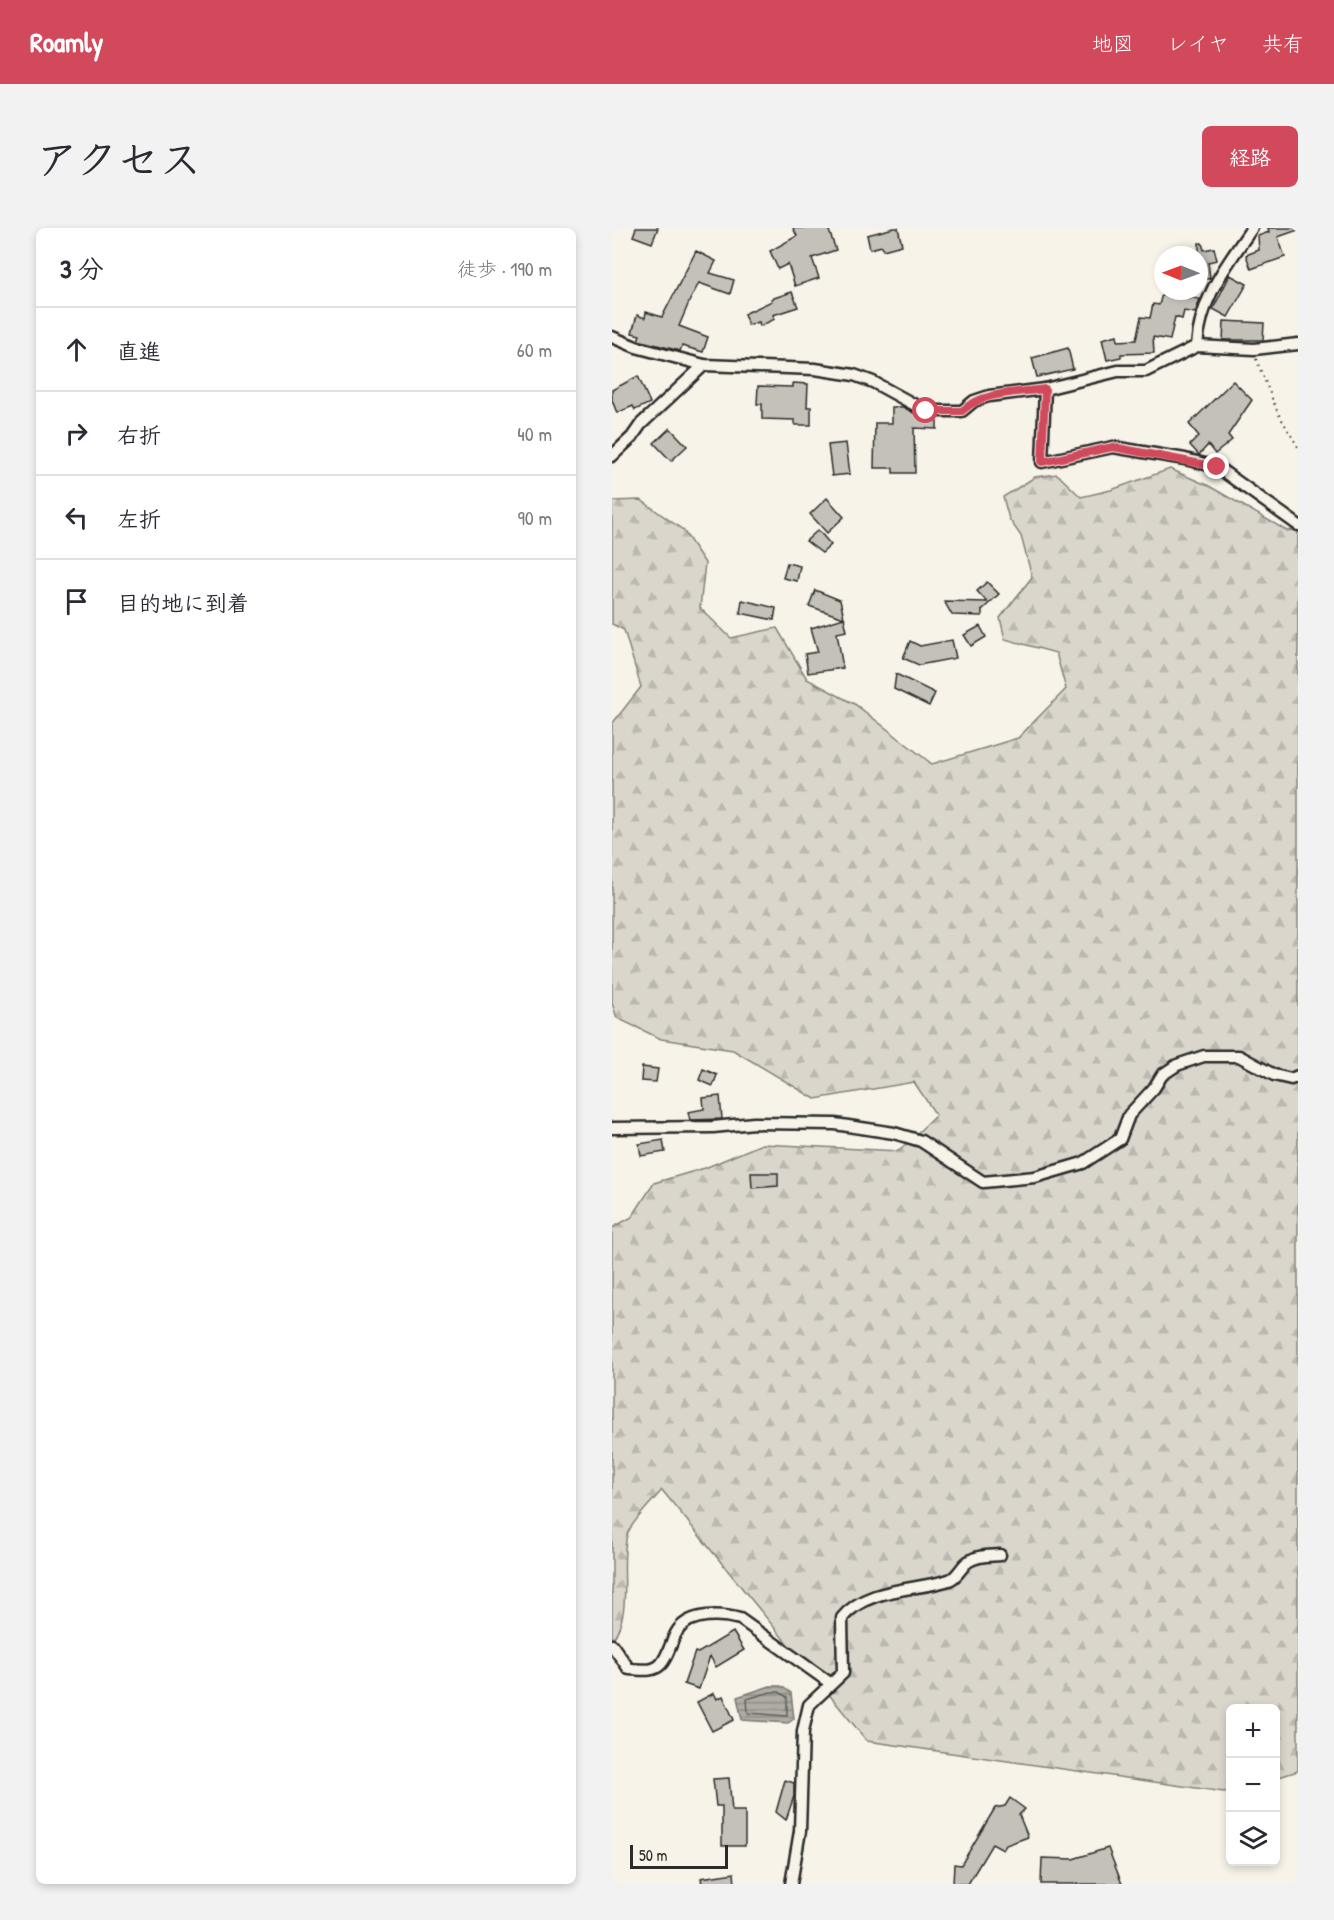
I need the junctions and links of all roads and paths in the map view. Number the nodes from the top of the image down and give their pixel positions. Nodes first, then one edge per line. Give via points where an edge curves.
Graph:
1 (1252, 228) edge
2 (612, 337) edge
3 (1298, 344) edge
4 (1197, 346) junction
5 (1254, 349) junction
6 (704, 366) junction
7 (1045, 389) junction
8 (1298, 447) edge
9 (612, 456) edge
10 (1298, 525) edge
11 (1298, 1076) edge
12 (612, 1128) edge
13 (1000, 1555) dead end
14 (612, 1645) edge
15 (830, 1683) junction
16 (791, 1884) edge

1 - 4 street via 1215,284 1199,322
2 - 6 street
3 - 5 street
4 - 5 street
4 - 7 street via 1146,371 1118,371
5 - 8 path via 1278,413
6 - 7 street via 815,369 854,375 926,411 962,411 989,396
6 - 9 street
7 - 10 street via 1042,462 1113,447 1185,459 1217,467
11 - 12 street via 1291,1079 1274,1075 1239,1056 1204,1056 1178,1065 1162,1076 1129,1115 1120,1139 1083,1163 1035,1177 983,1182 921,1141 835,1124
13 - 15 street via 968,1561 952,1579 886,1593 848,1611 842,1618 843,1673
14 - 15 street via 629,1669 651,1670 661,1665 678,1629 687,1622 724,1614 740,1619
15 - 16 street via 809,1705 802,1731 800,1831

